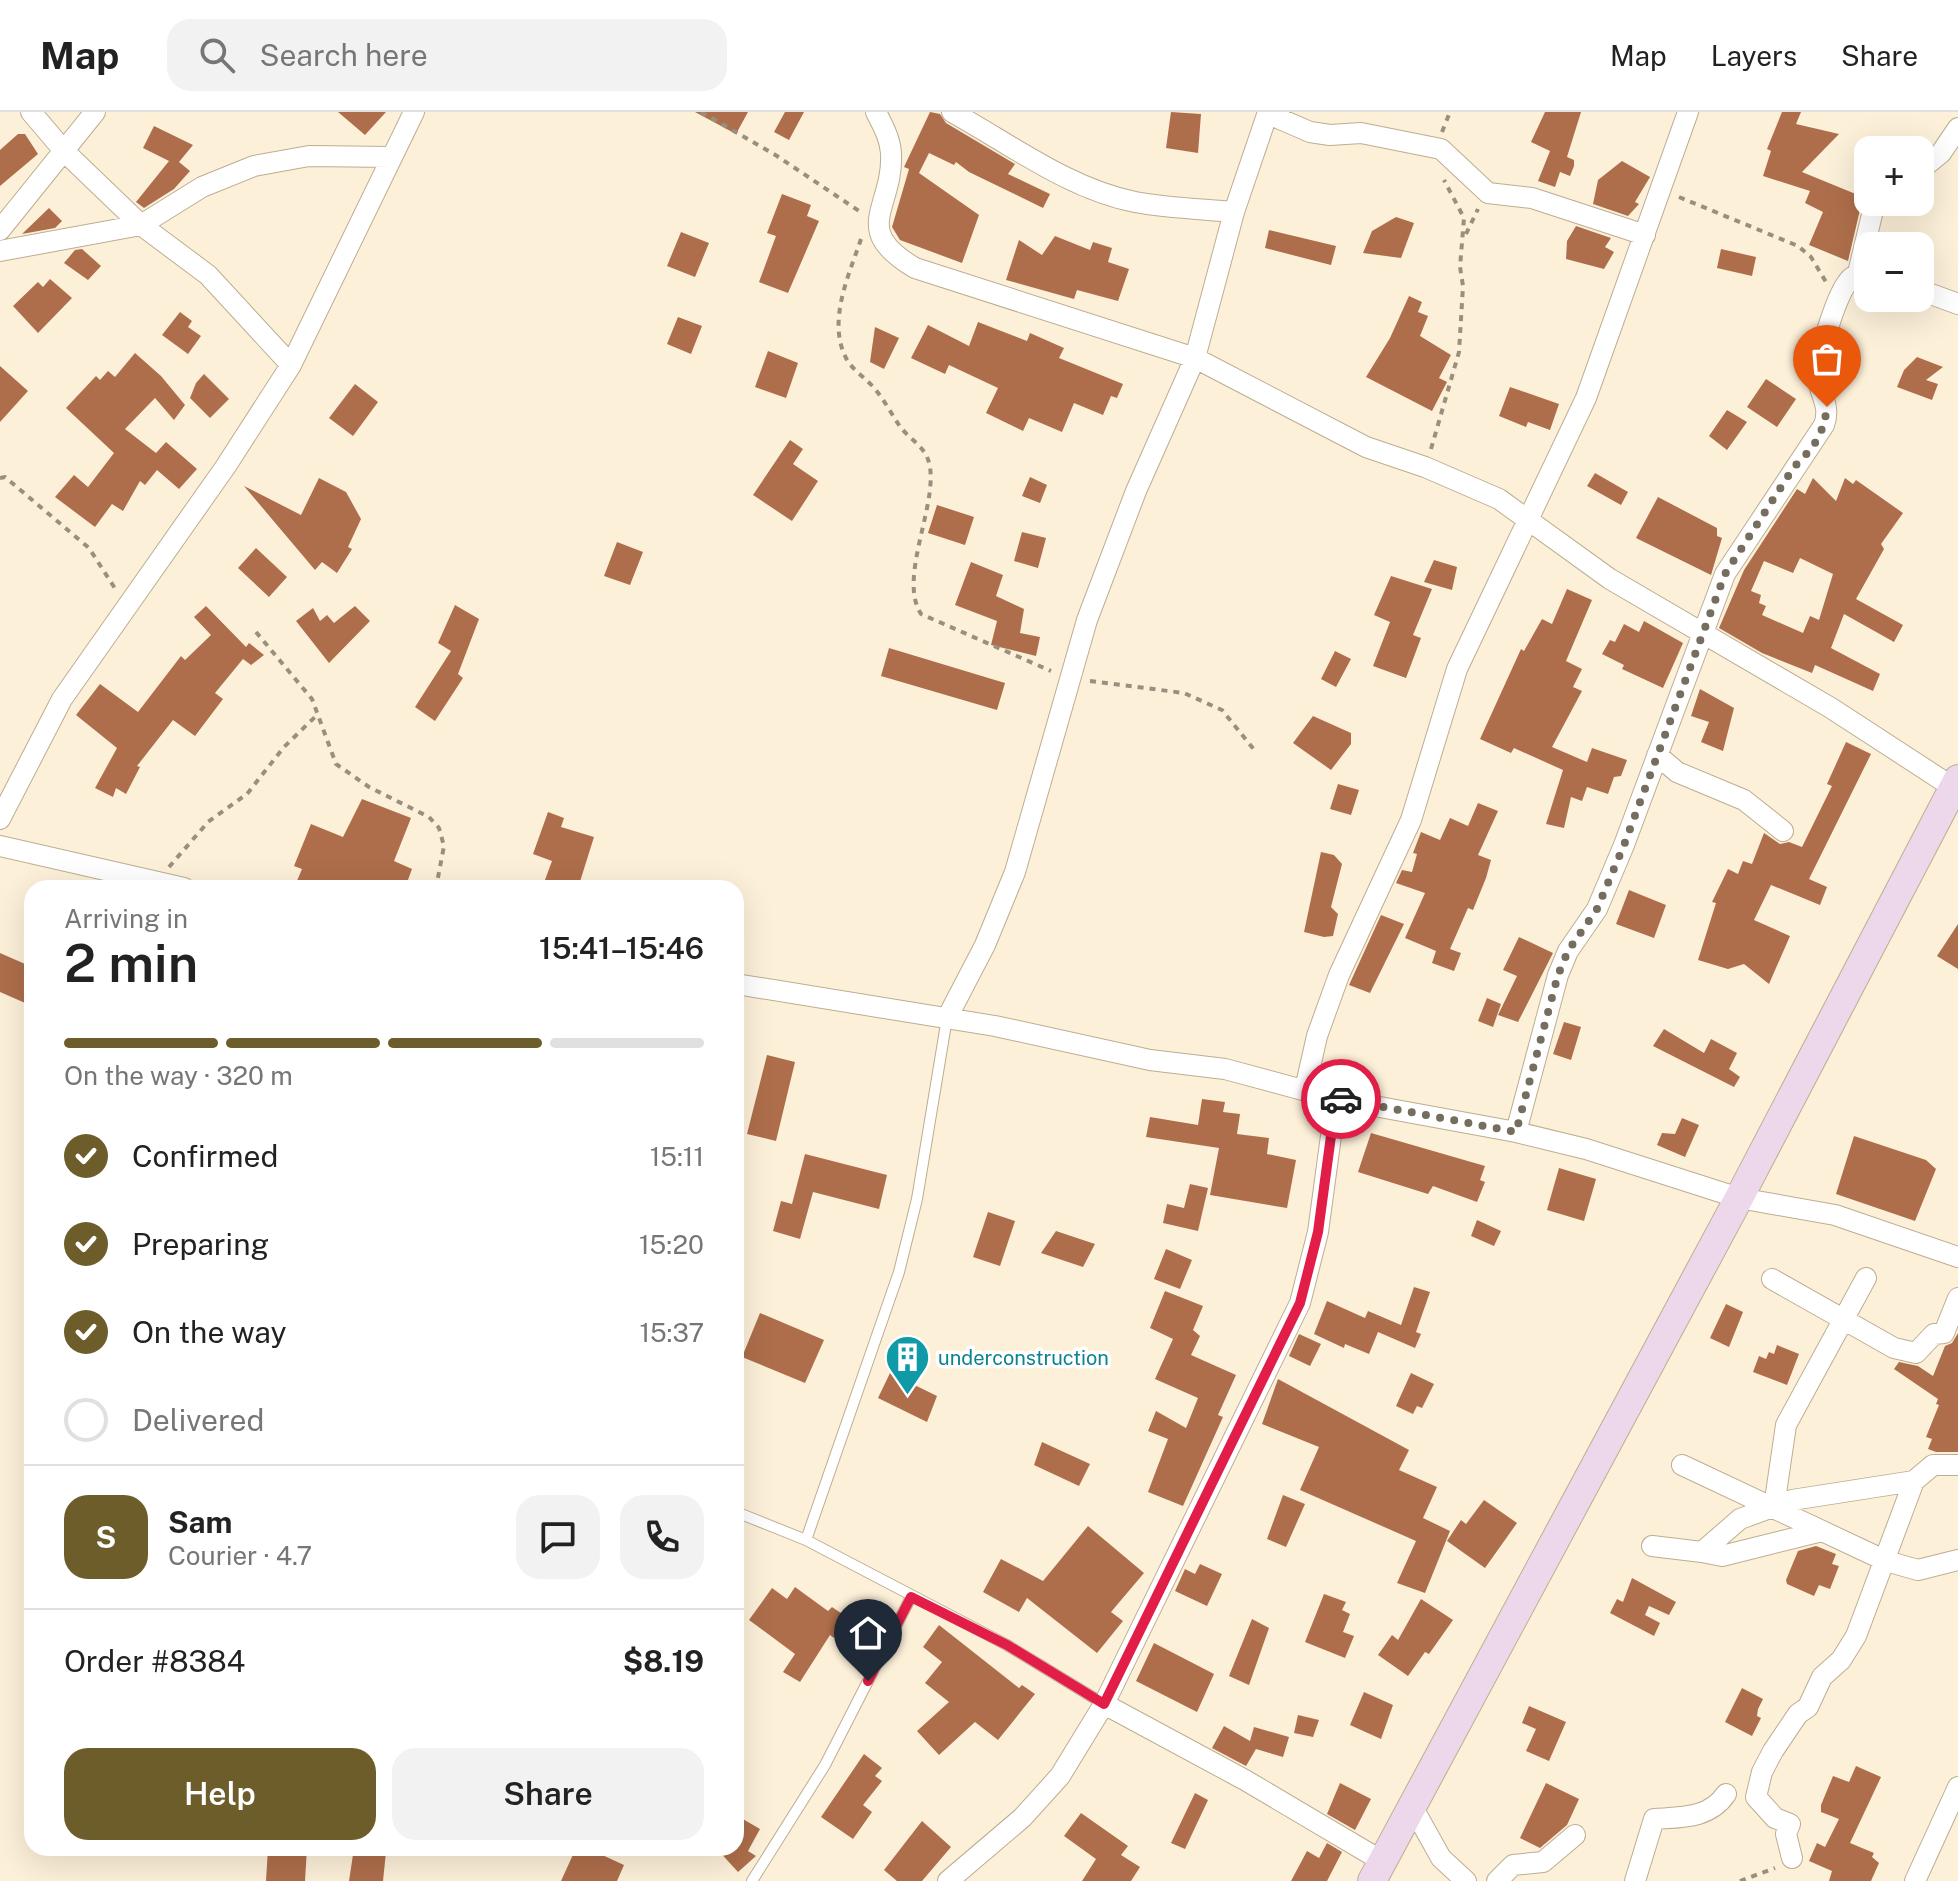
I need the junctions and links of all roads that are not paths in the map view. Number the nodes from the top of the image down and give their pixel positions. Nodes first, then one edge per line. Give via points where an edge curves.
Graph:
1 (31, 112) edge
2 (95, 112) edge
3 (414, 112) edge
4 (876, 112) edge
5 (898, 112) edge
6 (952, 112) edge
7 (1268, 112) edge
8 (1279, 112) edge
9 (1688, 112) edge
10 (1958, 128) edge
11 (889, 139) junction
12 (65, 152) junction
13 (392, 157) junction
14 (1934, 159) edge
15 (1234, 212) junction
16 (141, 225) junction
17 (0, 230) edge
18 (1645, 235) junction
19 (0, 251) edge
20 (1854, 278) edge
21 (1934, 295) edge
22 (1958, 304) edge
23 (1195, 358) junction
24 (291, 365) junction
25 (1528, 520) junction
26 (1701, 633) junction
27 (1657, 755) junction
28 (1956, 783) edge
29 (0, 819) edge
30 (1783, 831) dead end
31 (0, 846) edge
32 (147, 880) edge
33 (744, 985) edge
34 (947, 1018) junction
35 (1305, 1089) junction
36 (1336, 1099) junction
37 (1516, 1132) junction
38 (1739, 1198) junction
39 (1958, 1257) edge
40 (1866, 1278) dead end
41 (1772, 1279) dead end
42 (1958, 1298) edge
43 (1844, 1320) junction
44 (1682, 1465) dead end
45 (1958, 1465) edge
46 (1914, 1481) junction
47 (1774, 1507) junction
48 (744, 1515) edge
49 (1822, 1531) junction
50 (806, 1540) junction
51 (1652, 1546) dead end
52 (1702, 1552) junction
53 (1958, 1560) edge
54 (1886, 1561) junction
55 (911, 1597) junction
56 (1104, 1704) junction
57 (1958, 1787) edge
58 (1726, 1794) dead end
59 (1412, 1806) junction
60 (1575, 1835) dead end
61 (1792, 1858) dead end
62 (1377, 1871) edge
63 (752, 1881) edge
64 (948, 1881) edge
65 (1466, 1881) edge
66 (1497, 1881) edge
67 (1635, 1881) edge
68 (1915, 1881) edge

1 - 12 street
2 - 12 street
3 - 13 street
4 - 11 street
5 - 11 street
6 - 15 street via 1070,179 1112,195
7 - 15 street
8 - 18 street via 1280,119 1310,132 1361,133 1441,149 1488,193 1532,198
9 - 18 street
10 - 14 street
11 - 23 street via 890,167 873,220 892,254 915,268
12 - 16 street
12 - 17 street
13 - 16 street via 309,156 254,166 202,187
13 - 24 street
15 - 23 street
16 - 19 street
16 - 24 street via 208,275
18 - 25 street via 1586,398
20 - 26 street via 1835,307 1818,368 1827,407 1824,425 1725,574
21 - 22 street
23 - 25 street via 1366,447 1499,499
23 - 34 street via 1136,491 1068,678 1015,872
24 - 29 street via 62,699
25 - 26 street via 1610,579
25 - 35 street via 1457,669 1411,820 1339,975
26 - 27 street
26 - 28 street
27 - 30 street via 1677,772 1744,800
27 - 37 street via 1597,909 1558,975
28 - 38 main road
31 - 32 street
33 - 34 street
34 - 35 street via 1150,1060 1225,1069
34 - 50 lane via 917,1199 899,1272
35 - 36 street
36 - 37 street
36 - 56 street via 1318,1232 1300,1303
37 - 38 street
38 - 39 street via 1835,1215
38 - 59 main road
40 - 43 street
41 - 43 street
42 - 43 street via 1944,1333 1934,1334 1916,1353 1894,1348
43 - 47 street via 1786,1425
44 - 47 street
45 - 46 street via 1933,1465
46 - 47 street
46 - 54 street
47 - 49 street
47 - 52 street via 1740,1519
48 - 50 lane
49 - 52 street via 1722,1556
49 - 54 street
50 - 55 lane
51 - 52 street
53 - 54 street via 1918,1570
54 - 61 street via 1856,1636 1822,1677 1808,1707 1798,1714 1762,1772 1756,1797 1775,1818 1790,1824 1786,1834
55 - 56 lane via 1007,1645
55 - 63 lane via 825,1765
56 - 62 street via 1245,1780
56 - 64 street via 1060,1776 1022,1818
57 - 68 street
58 - 67 street via 1692,1817 1654,1819
59 - 62 main road
59 - 65 street via 1441,1858
60 - 66 street via 1543,1862 1513,1865

